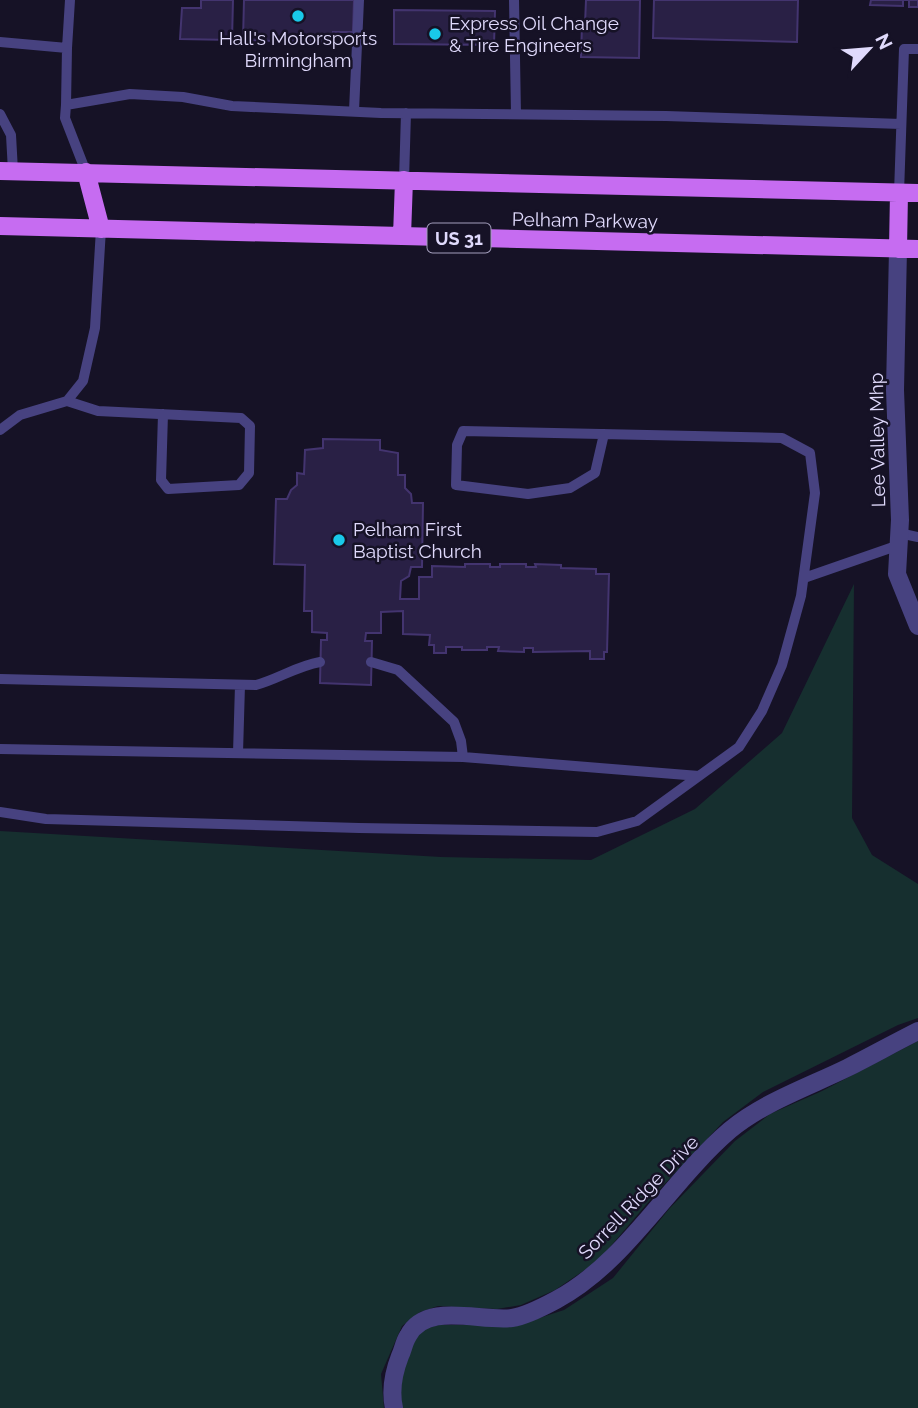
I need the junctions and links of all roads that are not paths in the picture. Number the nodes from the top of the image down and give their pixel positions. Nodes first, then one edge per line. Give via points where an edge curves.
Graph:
1 (70, 0) edge
2 (359, 0) edge
3 (514, 0) edge
4 (0, 42) edge
5 (67, 48) junction
6 (918, 49) edge
7 (66, 105) junction
8 (354, 111) junction
9 (406, 113) junction
10 (0, 114) edge
11 (516, 114) junction
12 (901, 124) junction
13 (7, 171) edge
14 (86, 172) junction
15 (404, 180) junction
16 (899, 193) junction
17 (918, 193) edge
18 (0, 226) edge
19 (102, 229) junction
20 (402, 236) junction
21 (898, 249) junction
22 (918, 249) edge
23 (67, 401) junction
24 (163, 414) junction
25 (0, 430) edge
26 (604, 434) junction
27 (918, 537) edge
28 (899, 539) junction
29 (804, 578) junction
30 (918, 626) edge
31 (320, 662) dead end
32 (371, 662) dead end
33 (0, 679) edge
34 (240, 685) junction
35 (0, 749) edge
36 (238, 753) junction
37 (463, 757) junction
38 (699, 776) junction
39 (0, 812) edge
40 (918, 1031) edge
41 (394, 1408) edge

1 - 5 lane
2 - 8 lane
3 - 11 lane
4 - 5 lane
5 - 7 lane
6 - 12 lane via 904,49
7 - 8 lane via 130,94 232,106
7 - 14 lane via 65,118
8 - 9 lane
9 - 11 lane
9 - 15 lane
10 - 13 lane via 12,135
11 - 12 lane
12 - 16 lane
13 - 14 main road, Pelham Parkway
14 - 15 main road, Pelham Parkway
14 - 19 main road
15 - 16 main road, Pelham Parkway
15 - 20 main road
16 - 17 main road, Pelham Parkway
16 - 21 main road
18 - 19 main road, Pelham Parkway / US 31
19 - 20 main road, Pelham Parkway / US 31
19 - 23 lane via 95,328 83,382
20 - 21 main road, Pelham Parkway / US 31
21 - 22 main road, Pelham Parkway / US 31
21 - 28 street, Lee Valley Mhp
23 - 24 lane via 98,411
23 - 25 lane via 20,415
24 - 24 lane via 241,418 250,426 249,473 239,485 168,489 161,480
26 - 26 lane via 463,431 457,445 456,485 528,494 570,488 595,473
26 - 29 lane via 782,438 810,453 815,493
27 - 28 lane
28 - 29 lane
28 - 30 street, Lee Valley Mhp via 897,575
29 - 38 lane via 782,665 762,711 739,747
31 - 34 lane via 271,681
32 - 37 lane via 398,670 454,722
33 - 34 lane
34 - 36 lane
35 - 36 lane
36 - 37 lane
37 - 38 lane
38 - 39 lane via 637,821 597,832 46,819
40 - 41 street, Sorrell Ridge Drive via 788,1095 730,1130 609,1262 555,1301 511,1318 442,1317 421,1322 408,1334 396,1367 391,1395

